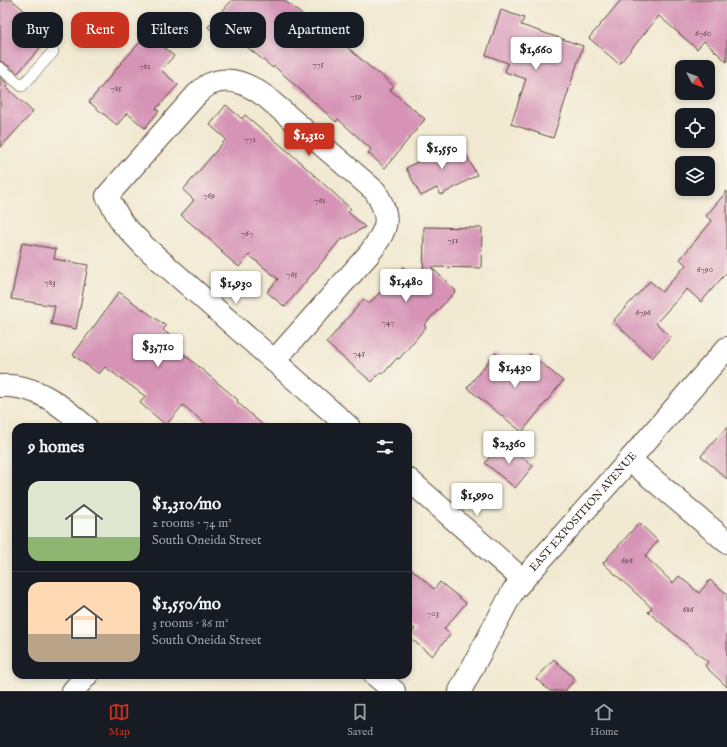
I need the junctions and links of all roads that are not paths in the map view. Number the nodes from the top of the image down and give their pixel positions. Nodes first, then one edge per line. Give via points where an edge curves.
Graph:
1 (52, 52) dead end
2 (0, 68) edge
3 (727, 348) edge
4 (274, 361) junction
5 (0, 386) edge
6 (81, 423) edge
7 (344, 423) edge
8 (630, 460) junction
9 (412, 483) edge
10 (727, 542) edge
11 (523, 580) junction
12 (84, 679) edge
13 (380, 679) edge
14 (73, 691) edge
15 (394, 691) edge
16 (460, 691) edge

1 - 2 lane via 22,86
3 - 8 street, EAST EXPOSITION AVENUE
4 - 4 street via 144,246 122,223 107,196 197,94 209,84 237,81 251,87 374,191 386,213 386,224 377,243
4 - 7 street
5 - 6 street via 14,385 32,390 60,405
8 - 10 street
8 - 11 street, EAST EXPOSITION AVENUE
9 - 11 street
11 - 16 street, EAST EXPOSITION AVENUE via 513,591
12 - 14 street
13 - 15 street

